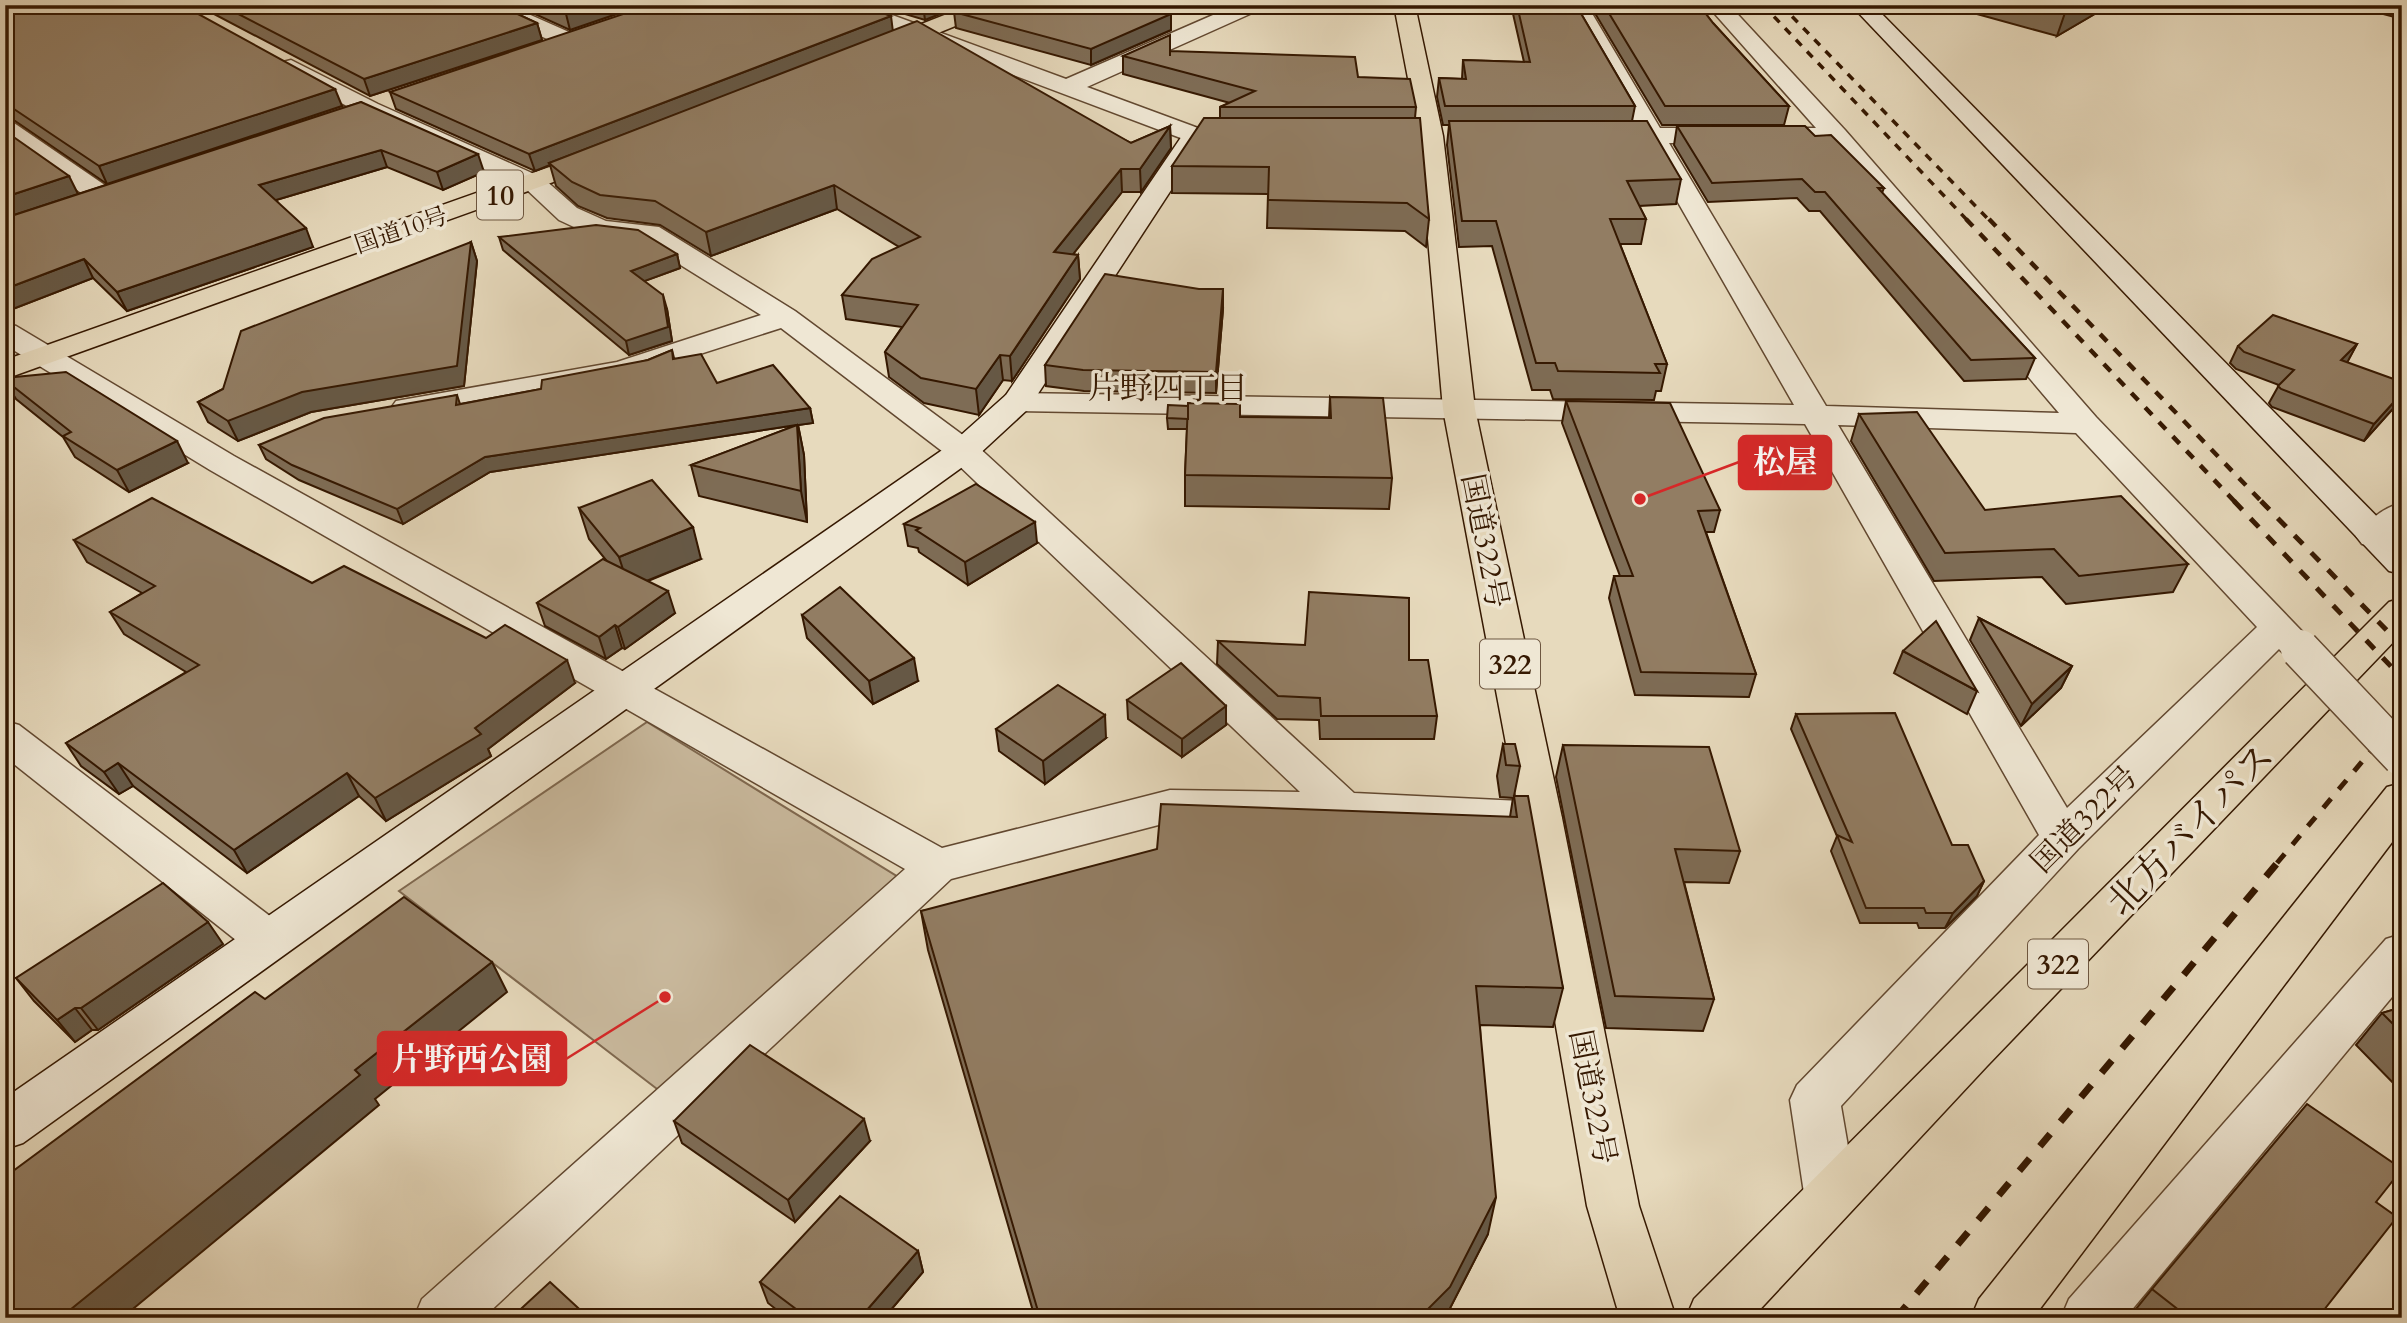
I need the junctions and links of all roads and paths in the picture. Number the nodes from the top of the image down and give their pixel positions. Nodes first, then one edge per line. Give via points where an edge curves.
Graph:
1 (490, 5) edge
2 (845, 5) edge
3 (990, 5) edge
4 (1254, 5) edge
5 (1404, 5) edge
6 (1576, 5) edge
7 (1717, 5) edge
8 (1861, 5) edge
9 (596, 32) edge
10 (919, 33) junction
11 (570, 41) junction
12 (545, 50) edge
13 (272, 57) edge
14 (855, 58) edge
15 (1066, 88) junction
16 (395, 101) edge
17 (370, 109) junction
18 (332, 122) edge
19 (5, 128) edge
20 (1195, 135) junction
21 (1261, 135) edge
22 (1836, 135) junction
23 (1586, 136) edge
24 (1651, 136) junction
25 (624, 148) edge
26 (534, 183) junction
27 (128, 187) edge
28 (103, 196) junction
29 (79, 204) edge
30 (785, 317) junction
31 (5, 332) edge
32 (45, 354) junction
33 (5, 370) edge
34 (1017, 402) junction
35 (1459, 409) junction
36 (380, 413) edge
37 (1814, 415) junction
38 (2085, 424) junction
39 (260, 448) edge
40 (964, 451) junction
41 (222, 463) junction
42 (2402, 513) edge
43 (2374, 536) junction
44 (2402, 563) edge
45 (2402, 611) edge
46 (2289, 638) junction
47 (621, 690) junction
48 (5, 735) edge
49 (2402, 757) edge
50 (2402, 798) edge
51 (1342, 808) junction
52 (1541, 818) junction
53 (2063, 838) junction
54 (937, 866) junction
55 (267, 939) junction
56 (2402, 952) edge
57 (5, 1127) edge
58 (1830, 1193) junction
59 (442, 1318) edge
60 (1648, 1318) edge
61 (1714, 1318) edge
62 (1999, 1318) edge
63 (2089, 1318) edge

1 - 11 street
2 - 10 street
3 - 10 highway
4 - 15 street
5 - 35 highway, 国道322号 / 322 via 1431,136
6 - 24 street
7 - 22 street
8 - 43 street
9 - 11 street
10 - 14 highway
10 - 15 street
11 - 12 street
13 - 17 street
15 - 20 street
16 - 17 street
17 - 18 street
17 - 26 street
19 - 28 street
20 - 21 street
20 - 34 street
22 - 24 street
22 - 38 street
23 - 24 street
24 - 37 street
25 - 26 highway, 国道10号 / 10
26 - 30 street via 568,214 601,229 649,233
26 - 32 highway, 国道10号 / 10
27 - 28 street
28 - 29 street
30 - 36 street via 622,370
30 - 40 street
31 - 32 street
32 - 33 highway, 国道10号 / 10
32 - 41 street
34 - 35 street
34 - 40 street
35 - 37 street
35 - 52 highway, 国道322号 / 322
37 - 38 street
37 - 53 street
38 - 46 street
39 - 41 street
40 - 47 street
40 - 51 street
41 - 47 street
42 - 43 street
43 - 44 street
45 - 58 highway, 北方バイパス / 322
46 - 49 street, bridge
46 - 53 street, 国道322号 / 322
47 - 54 street
47 - 55 street via 321,906
48 - 55 street
50 - 62 highway
51 - 52 street
51 - 54 street via 1170,806
52 - 60 highway, 国道322号 / 322 via 1613,1206
53 - 58 street, 国道322号 / 322 via 1815,1100
54 - 59 street
55 - 57 street via 242,963
56 - 63 street
58 - 61 highway, 北方バイパス / 322

